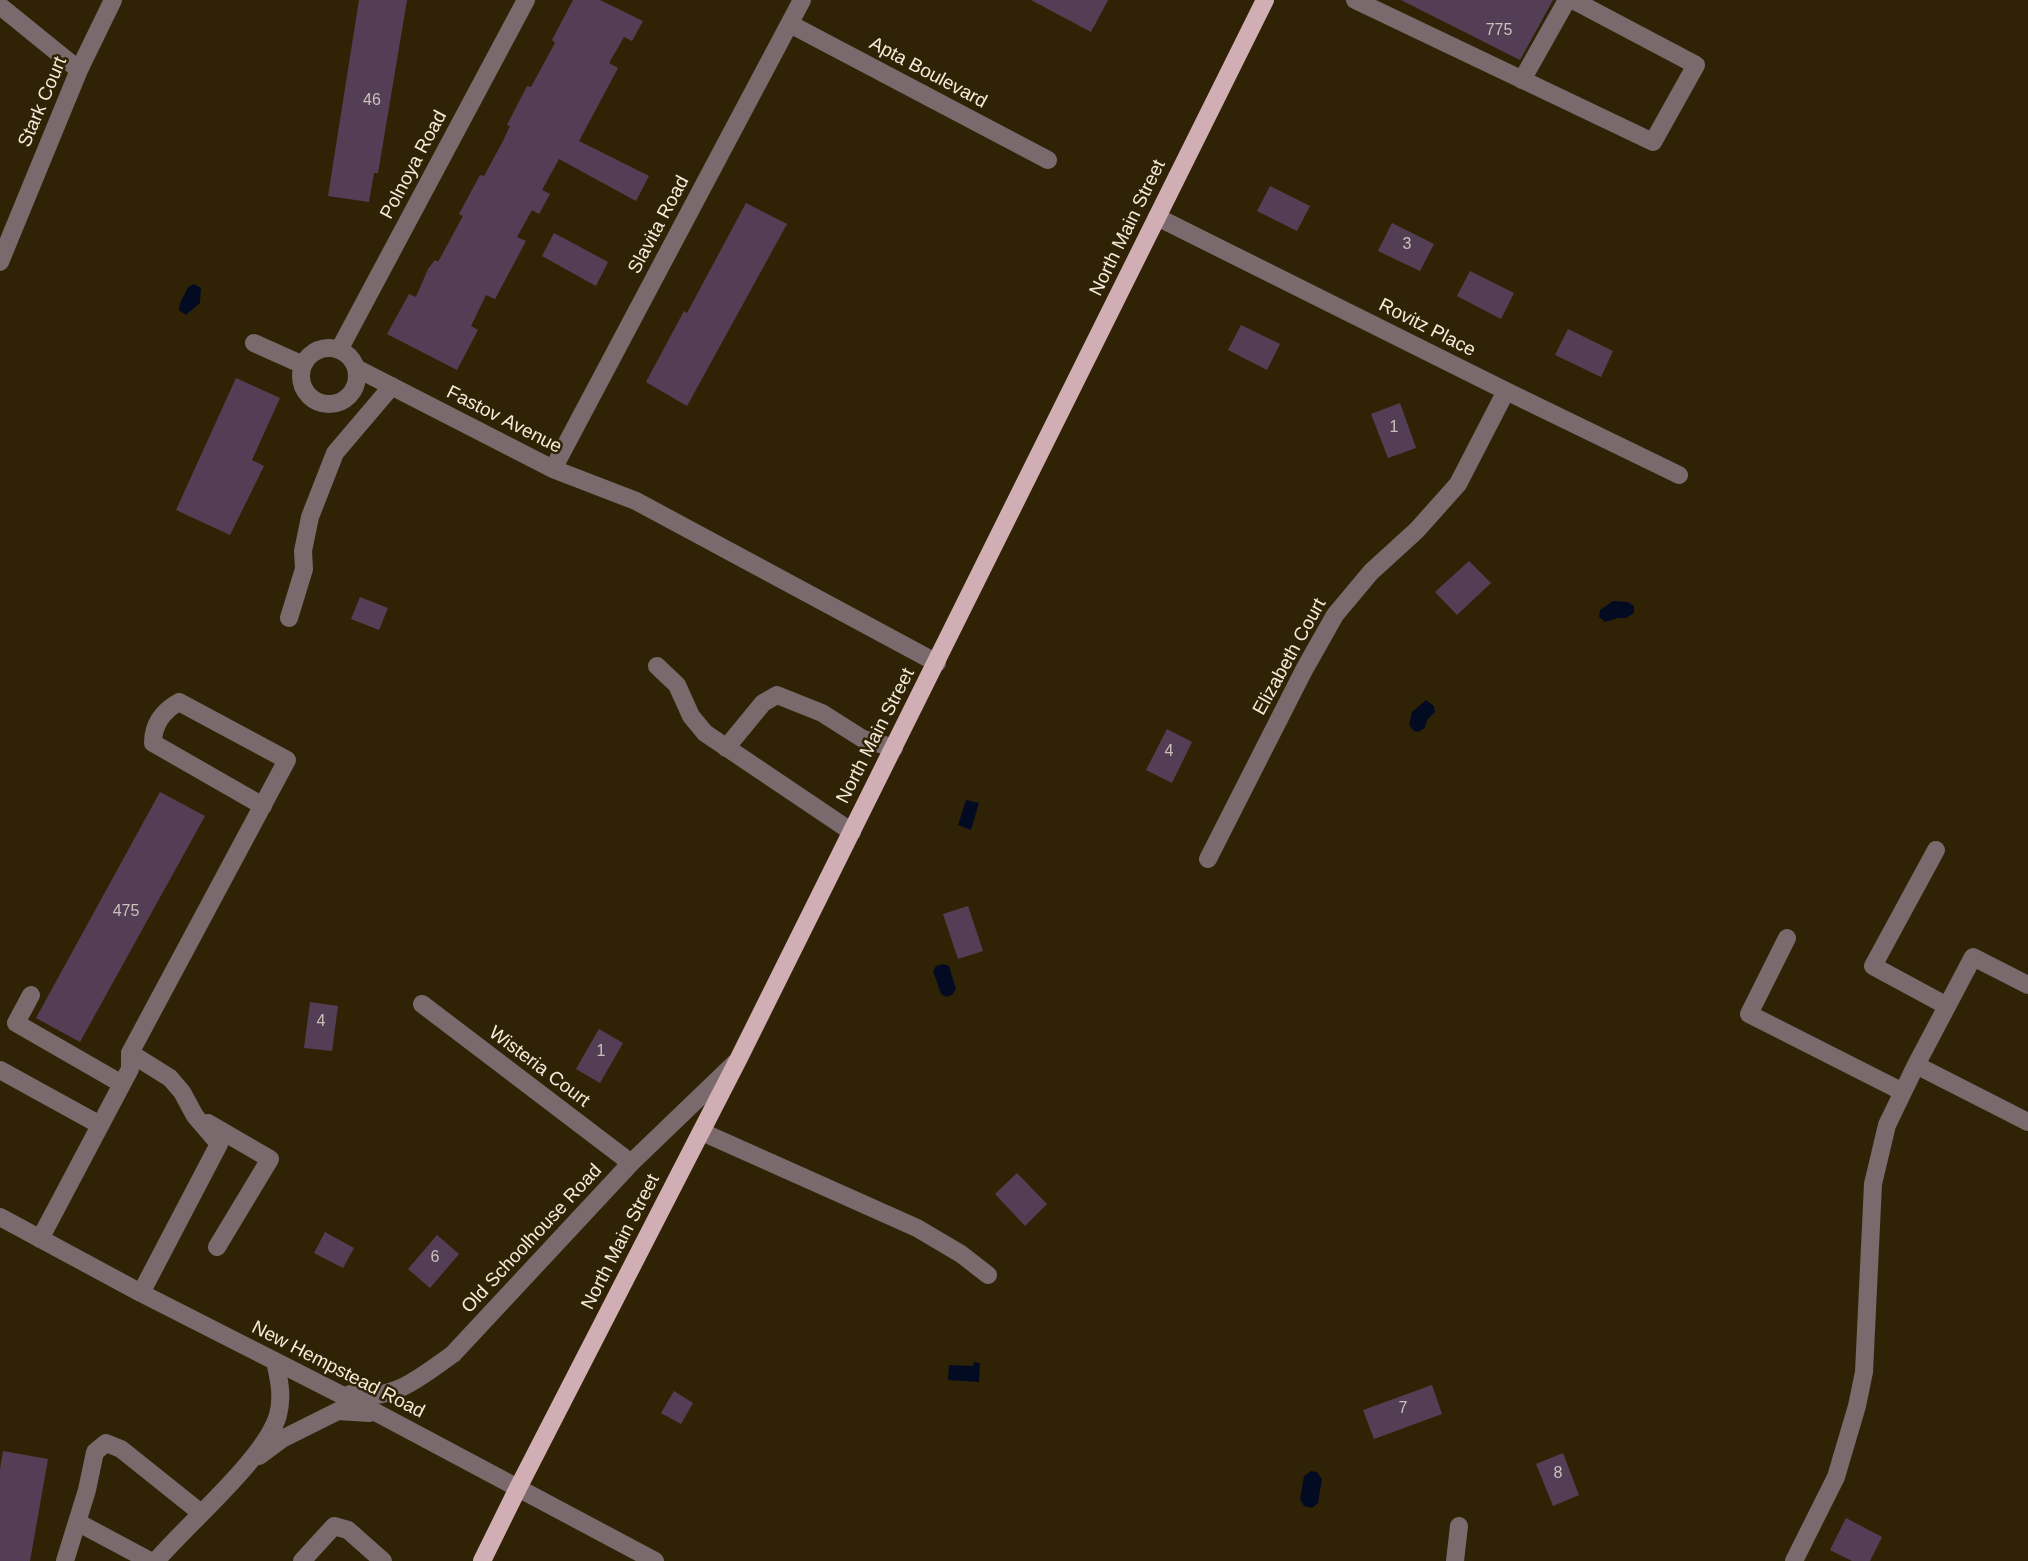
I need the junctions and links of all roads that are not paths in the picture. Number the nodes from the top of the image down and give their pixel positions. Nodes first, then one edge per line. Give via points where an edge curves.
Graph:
1 (113, 0) edge
2 (526, 0) edge
3 (803, 0) edge
4 (1265, 0) edge
5 (1354, 0) edge
6 (1567, 0) edge
7 (1573, 0) edge
8 (0, 6) edge
9 (790, 24) junction
10 (79, 70) junction
11 (1522, 80) junction
12 (1048, 159) dead end
13 (1157, 217) junction
14 (0, 262) edge
15 (254, 342) dead end
16 (339, 350) junction
17 (303, 365) junction
18 (356, 368) junction
19 (392, 386) junction
20 (1506, 391) junction
21 (553, 469) junction
22 (1679, 475) dead end
23 (289, 618) dead end
24 (937, 663) junction
25 (657, 666) dead end
26 (726, 747) junction
27 (894, 748) junction
28 (263, 806) junction
29 (852, 832) junction
30 (1936, 850) dead end
31 (1208, 859) dead end
32 (1787, 938) dead end
33 (2028, 985) edge
34 (31, 995) dead end
35 (422, 1004) dead end
36 (1947, 1006) junction
37 (130, 1053) junction
38 (738, 1060) junction
39 (1916, 1065) junction
40 (0, 1070) edge
41 (122, 1084) junction
42 (1903, 1092) junction
43 (195, 1116) junction
44 (2028, 1122) edge
45 (100, 1125) junction
46 (702, 1132) junction
47 (631, 1163) junction
48 (0, 1217) edge
49 (40, 1239) junction
50 (217, 1247) dead end
51 (988, 1276) dead end
52 (141, 1293) junction
53 (275, 1361) junction
54 (333, 1391) junction
55 (380, 1414) junction
56 (247, 1464) junction
57 (518, 1488) junction
58 (201, 1513) junction
59 (77, 1522) junction
60 (1459, 1526) dead end
61 (65, 1561) edge
62 (150, 1561) edge
63 (156, 1561) edge
64 (302, 1561) edge
65 (383, 1561) edge
66 (482, 1561) edge
67 (655, 1561) edge
68 (1455, 1561) edge
69 (1794, 1561) edge

1 - 10 street, Stark Court
2 - 16 street, Polnoya Road
3 - 9 street, Slavita Road
4 - 13 main road, North Main Street
5 - 11 street
6 - 11 street
7 - 11 street via 1696,65 1653,142
8 - 10 street
9 - 12 street, Apta Boulevard
9 - 21 street, Slavita Road
10 - 14 street, Stark Court
13 - 20 street, Rovitz Place
13 - 24 main road, North Main Street
15 - 17 street
16 - 17 street via 314,352
16 - 18 street
17 - 18 street via 305,392 321,404 348,397 357,379
18 - 19 street, Fastov Avenue
19 - 21 street, Fastov Avenue
19 - 23 street via 335,453 310,517 304,569
20 - 22 street, Rovitz Place
20 - 31 street, Elizabeth Court via 1458,484 1335,615
21 - 24 street, Fastov Avenue via 636,501
24 - 27 main road, North Main Street
25 - 26 street via 677,685 691,716 705,733
26 - 27 street via 763,703 777,695 822,713 863,738
26 - 29 street
27 - 29 main road, North Main Street
28 - 28 street via 153,743 165,710 179,702 288,760
28 - 37 street
29 - 38 main road, North Main Street
30 - 36 street via 1873,966
32 - 42 street via 1749,1014
33 - 36 street via 1973,957
34 - 41 street via 16,1023
35 - 47 street, Wisteria Court
36 - 39 street
37 - 41 street via 130,1069
37 - 43 street via 170,1078
38 - 46 main road, North Main Street
38 - 47 street, Old Schoolhouse Road
39 - 42 street
39 - 44 street
40 - 45 street
41 - 45 street
42 - 69 street via 1887,1125 1873,1184 1864,1372 1857,1406 1836,1477
43 - 50 street via 270,1158
43 - 52 street via 219,1143
45 - 49 street
46 - 51 street via 917,1228
46 - 57 main road, North Main Street
47 - 54 street, Old Schoolhouse Road via 453,1354 387,1395 364,1397
48 - 49 street, New Hempstead Road
49 - 52 street, New Hempstead Road
52 - 53 street, New Hempstead Road
53 - 54 street, New Hempstead Road
53 - 56 street via 281,1385 278,1415
54 - 55 street, New Hempstead Road
55 - 56 street via 338,1411 282,1439
55 - 57 street, New Hempstead Road
56 - 58 street
57 - 66 main road, North Main Street
57 - 67 street, New Hempstead Road
58 - 59 street via 121,1449 106,1443 94,1452
58 - 63 street
59 - 61 street
59 - 62 street
60 - 68 street
64 - 65 street via 334,1526 348,1530

